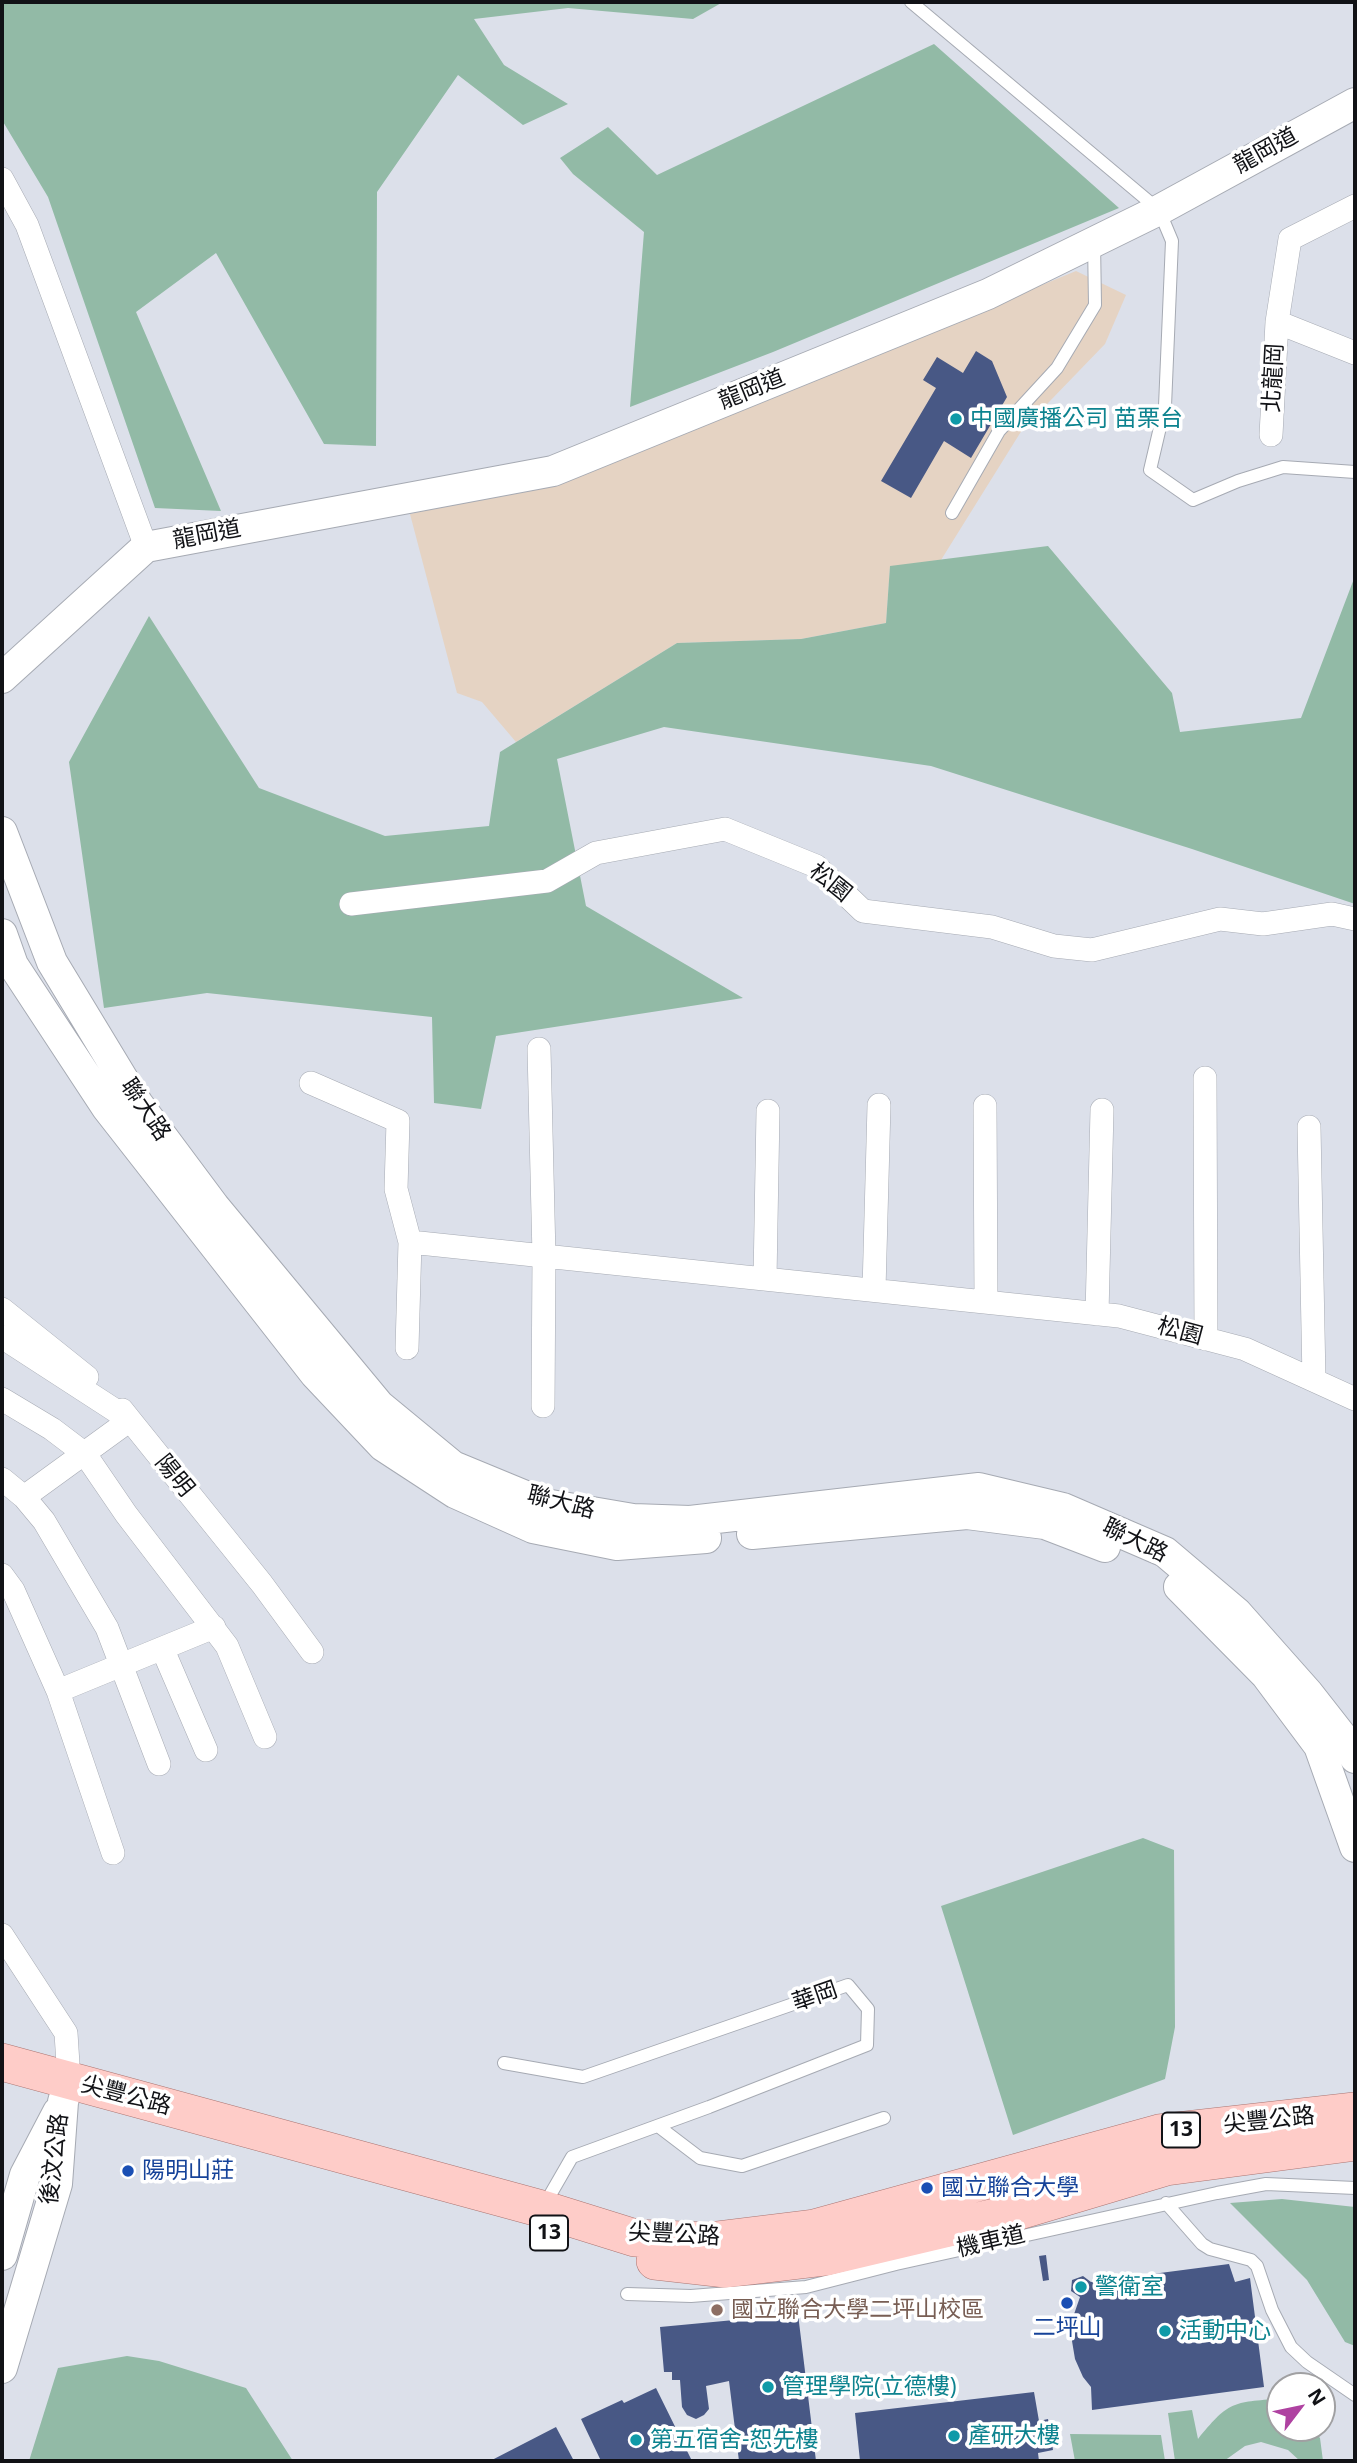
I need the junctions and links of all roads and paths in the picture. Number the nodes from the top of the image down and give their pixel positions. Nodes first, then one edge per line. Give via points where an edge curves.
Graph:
1 (911, 2) edge
2 (1355, 103) edge
3 (2, 179) edge
4 (1355, 206) edge
5 (1158, 210) junction
6 (1094, 241) junction
7 (1278, 322) junction
8 (1355, 353) edge
9 (1271, 435) dead end
10 (1355, 472) edge
11 (952, 513) dead end
12 (146, 547) junction
13 (2, 678) edge
14 (2, 832) edge
15 (352, 904) dead end
16 (1355, 919) edge
17 (2, 934) edge
18 (539, 1049) dead end
19 (1205, 1078) dead end
20 (310, 1083) dead end
21 (879, 1105) dead end
22 (985, 1107) dead end
23 (1102, 1110) dead end
24 (768, 1111) dead end
25 (1309, 1127) dead end
26 (205, 1214) junction
27 (410, 1242) junction
28 (544, 1256) junction
29 (765, 1279) junction
30 (874, 1290) junction
31 (986, 1302) junction
32 (2, 1309) edge
33 (1097, 1314) junction
34 (2, 1337) edge
35 (1206, 1339) junction
36 (407, 1348) dead end
37 (1314, 1380) junction
38 (2, 1399) edge
39 (1355, 1399) edge
40 (543, 1406) dead end
41 (130, 1420) junction
42 (85, 1454) junction
43 (2, 1479) edge
44 (24, 1497) junction
45 (2, 1575) edge
46 (214, 1627) junction
47 (163, 1650) junction
48 (312, 1652) dead end
49 (120, 1666) junction
50 (58, 1690) junction
51 (265, 1737) dead end
52 (206, 1750) dead end
53 (1355, 1758) edge
54 (159, 1764) dead end
55 (1355, 1847) edge
56 (113, 1853) dead end
57 (2, 1935) edge
58 (2, 2062) edge
59 (504, 2063) dead end
60 (2, 2085) edge
61 (66, 2091) junction
62 (1355, 2112) edge
63 (884, 2118) dead end
64 (658, 2126) junction
65 (1355, 2142) edge
66 (1355, 2188) edge
67 (1166, 2203) junction
68 (541, 2219) junction
69 (2, 2255) edge
70 (627, 2294) dead end
71 (2, 2368) edge
72 (1355, 2395) edge

1 - 5 lane
2 - 5 street, 龍岡道
3 - 12 street via 27,225
4 - 7 street, 北龍岡 via 1290,239
5 - 6 street, 龍岡道
5 - 10 lane via 1172,241 1165,405 1150,470 1193,500 1283,467
6 - 11 lane via 1095,305 1057,368 999,431
6 - 12 street, 龍岡道 via 988,294 553,471
7 - 8 street, 北龍岡
7 - 9 street, 北龍岡
12 - 13 street, 龍岡道
14 - 26 street, 聯大路 via 52,962
15 - 16 street, 松園 via 547,881 596,853 725,829 816,866 863,911 992,927 1054,946 1092,950 1220,919 1263,924 1332,914
17 - 26 street, 聯大路 via 13,965 107,1108
18 - 28 street
19 - 35 street
20 - 27 street via 398,1121 396,1189
21 - 30 street
22 - 31 street
23 - 33 street
24 - 29 street
25 - 37 street
26 - 53 street, 聯大路 via 380,1405 453,1466 545,1504 633,1519 690,1521 979,1488 1063,1508 1165,1552 1237,1613 1308,1693
26 - 55 street, 聯大路 via 315,1374 383,1446 455,1493 533,1528 617,1545 967,1514 1045,1524 1145,1562 1182,1589 1266,1675 1319,1746
27 - 28 street, 松園
27 - 36 street
28 - 29 street, 松園
28 - 40 street
29 - 30 street, 松園
30 - 31 street, 松園
31 - 33 street, 松園
32 - 41 street via 110,1395
33 - 35 street, 松園
34 - 41 street, 陽明
35 - 37 street, 松園 via 1245,1349
37 - 39 street, 松園
38 - 42 street
41 - 42 street
41 - 48 street, 陽明
42 - 44 street
42 - 46 street via 125,1514
43 - 44 street
44 - 49 street via 44,1521 107,1628
45 - 50 street
46 - 47 street
46 - 51 street via 227,1646
47 - 49 street
47 - 52 street
49 - 50 street
49 - 54 street
50 - 56 street
57 - 61 street via 66,2033
58 - 61 main road, 尖豐公路 / 13
59 - 64 lane, 華岡 via 583,2077 848,1985 868,2010 867,2045
60 - 61 main road, 尖豐公路 / 13
61 - 68 main road, 尖豐公路 / 13
61 - 69 street, 後汶公路 via 25,2175
61 - 71 street, 後汶公路 via 57,2184
62 - 68 main road, 尖豐公路 / 13 via 1159,2133 801,2230 708,2241 635,2238
63 - 64 lane via 742,2166 700,2158
64 - 68 lane, 華岡 via 572,2157
65 - 68 main road, 尖豐公路 / 13 via 1166,2167 1012,2213 826,2258 726,2269 633,2258
66 - 67 lane, 機車道 via 1266,2184
67 - 70 lane, 機車道 via 806,2287 691,2297
67 - 72 lane via 1202,2244 1257,2266 1291,2347

